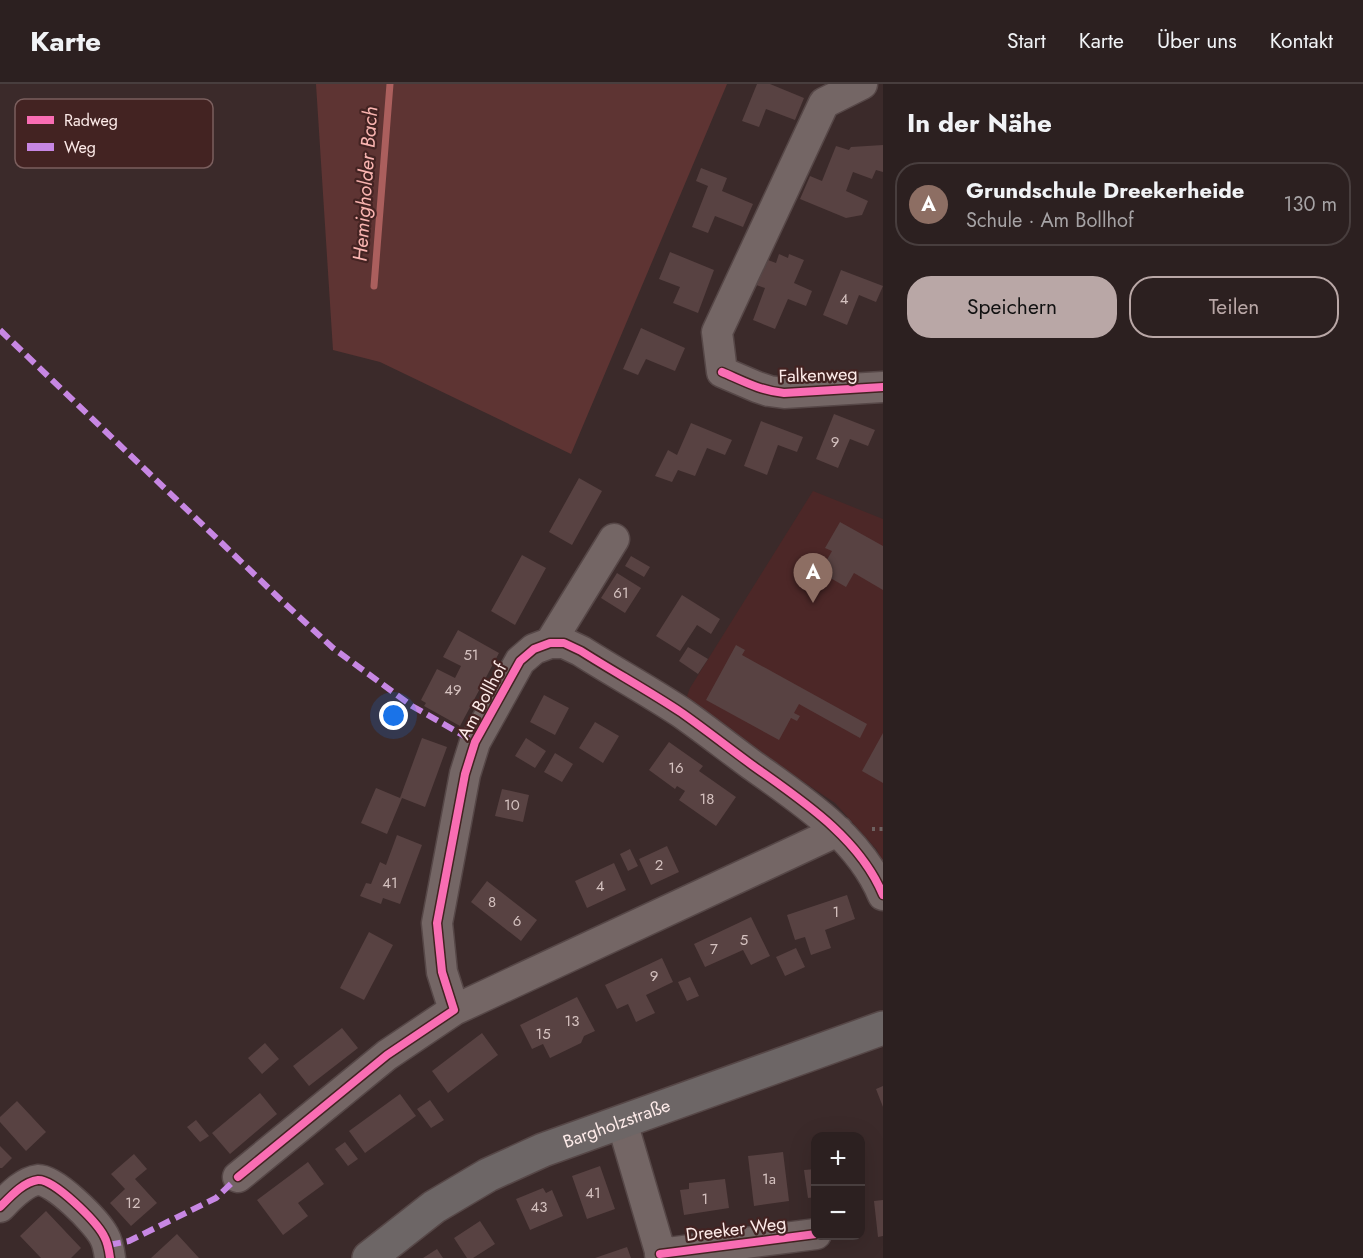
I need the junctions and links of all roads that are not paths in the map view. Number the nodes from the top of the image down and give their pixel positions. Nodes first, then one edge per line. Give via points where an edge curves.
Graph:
1 (861, 84) edge
2 (883, 387) edge
3 (614, 539) dead end
4 (550, 643) junction
5 (838, 831) junction
6 (883, 895) edge
7 (454, 1010) junction
8 (883, 1028) edge
9 (622, 1122) junction
10 (238, 1177) dead end
11 (0, 1207) edge
12 (811, 1235) edge
13 (661, 1256) edge
14 (110, 1258) edge
15 (369, 1258) edge

1 - 2 street, Falkenweg via 824,103 717,332 722,372 769,392
3 - 4 street
4 - 5 street via 581,651 681,713
4 - 7 street, Am Bollhof via 534,649 520,661 475,742 465,774 438,923 442,972
5 - 6 street via 863,859
5 - 7 street
7 - 10 street via 387,1055
8 - 9 main road, Bargholzstraße
9 - 13 street, Dreeker Weg
9 - 15 main road, Bargholzstraße via 543,1150 488,1175 434,1207
11 - 14 street via 27,1184 46,1181 61,1189 103,1233
12 - 13 street, Dreeker Weg

